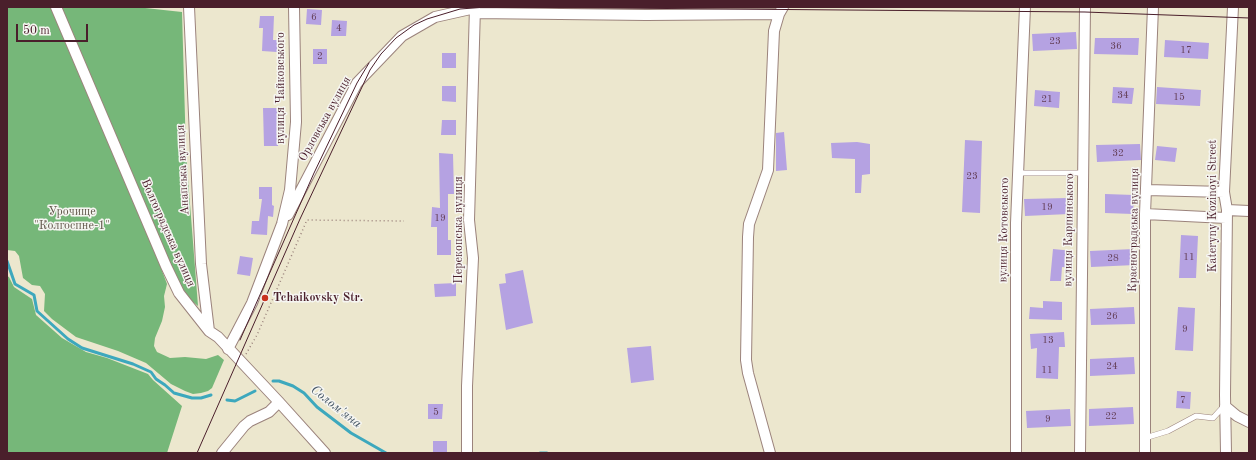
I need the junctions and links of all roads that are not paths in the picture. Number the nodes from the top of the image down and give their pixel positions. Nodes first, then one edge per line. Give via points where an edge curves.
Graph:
1 (56, 7) edge
2 (189, 7) edge
3 (294, 7) edge
4 (1025, 7) edge
5 (1085, 7) edge
6 (1153, 7) edge
7 (1233, 7) edge
8 (475, 9) edge
9 (693, 11) edge
10 (781, 11) edge
11 (1018, 173) junction
12 (1083, 173) junction
13 (1147, 190) junction
14 (1224, 192) junction
15 (1249, 211) edge
16 (1145, 214) junction
17 (1227, 214) junction
18 (280, 230) junction
19 (209, 331) junction
20 (228, 349) junction
21 (280, 402) junction
22 (1225, 406) junction
23 (1249, 422) edge
24 (1145, 438) junction
25 (222, 453) edge
26 (325, 453) edge
27 (467, 453) edge
28 (770, 453) edge
29 (1016, 453) edge
30 (1080, 453) edge
31 (1145, 453) edge
32 (1226, 453) edge

1 - 19 street, Волгоградська вулиця via 166,266 179,293
2 - 19 street, Анапська вулиця via 200,264
3 - 18 street, вулиця Чайковського via 296,122 290,190
4 - 11 street, вулиця Котовського
5 - 12 street, вулиця Карпинського
6 - 13 street, Красноградська вулиця
7 - 14 street, Kateryny Kozinoyi Street
8 - 9 street, Орловська вулиця
8 - 18 street, Орловська вулиця via 435,17 402,36 358,83
8 - 27 street, Перекопська вулиця via 470,220 473,258 467,386
9 - 10 street, Орловська вулиця
10 - 28 street via 774,31 768,170 749,224 748,237 746,360
11 - 12 lane
11 - 29 street, вулиця Котовського
12 - 30 street, вулиця Карпинського
13 - 14 street
13 - 16 street, Красноградська вулиця
14 - 17 street, Kateryny Kozinoyi Street
15 - 17 street
16 - 17 street
16 - 24 street, Красноградська вулиця
17 - 22 street, Kateryny Kozinoyi Street
18 - 20 street, вулиця Чайковського via 252,303
19 - 20 street, Волгоградська вулиця
20 - 21 street, Волгоградська вулиця
21 - 25 street via 269,412 244,426
21 - 26 street, Волгоградська вулиця
22 - 23 street
22 - 24 lane via 1213,418 1196,416 1168,431
22 - 32 street, Kateryny Kozinoyi Street
24 - 31 street, Красноградська вулиця

